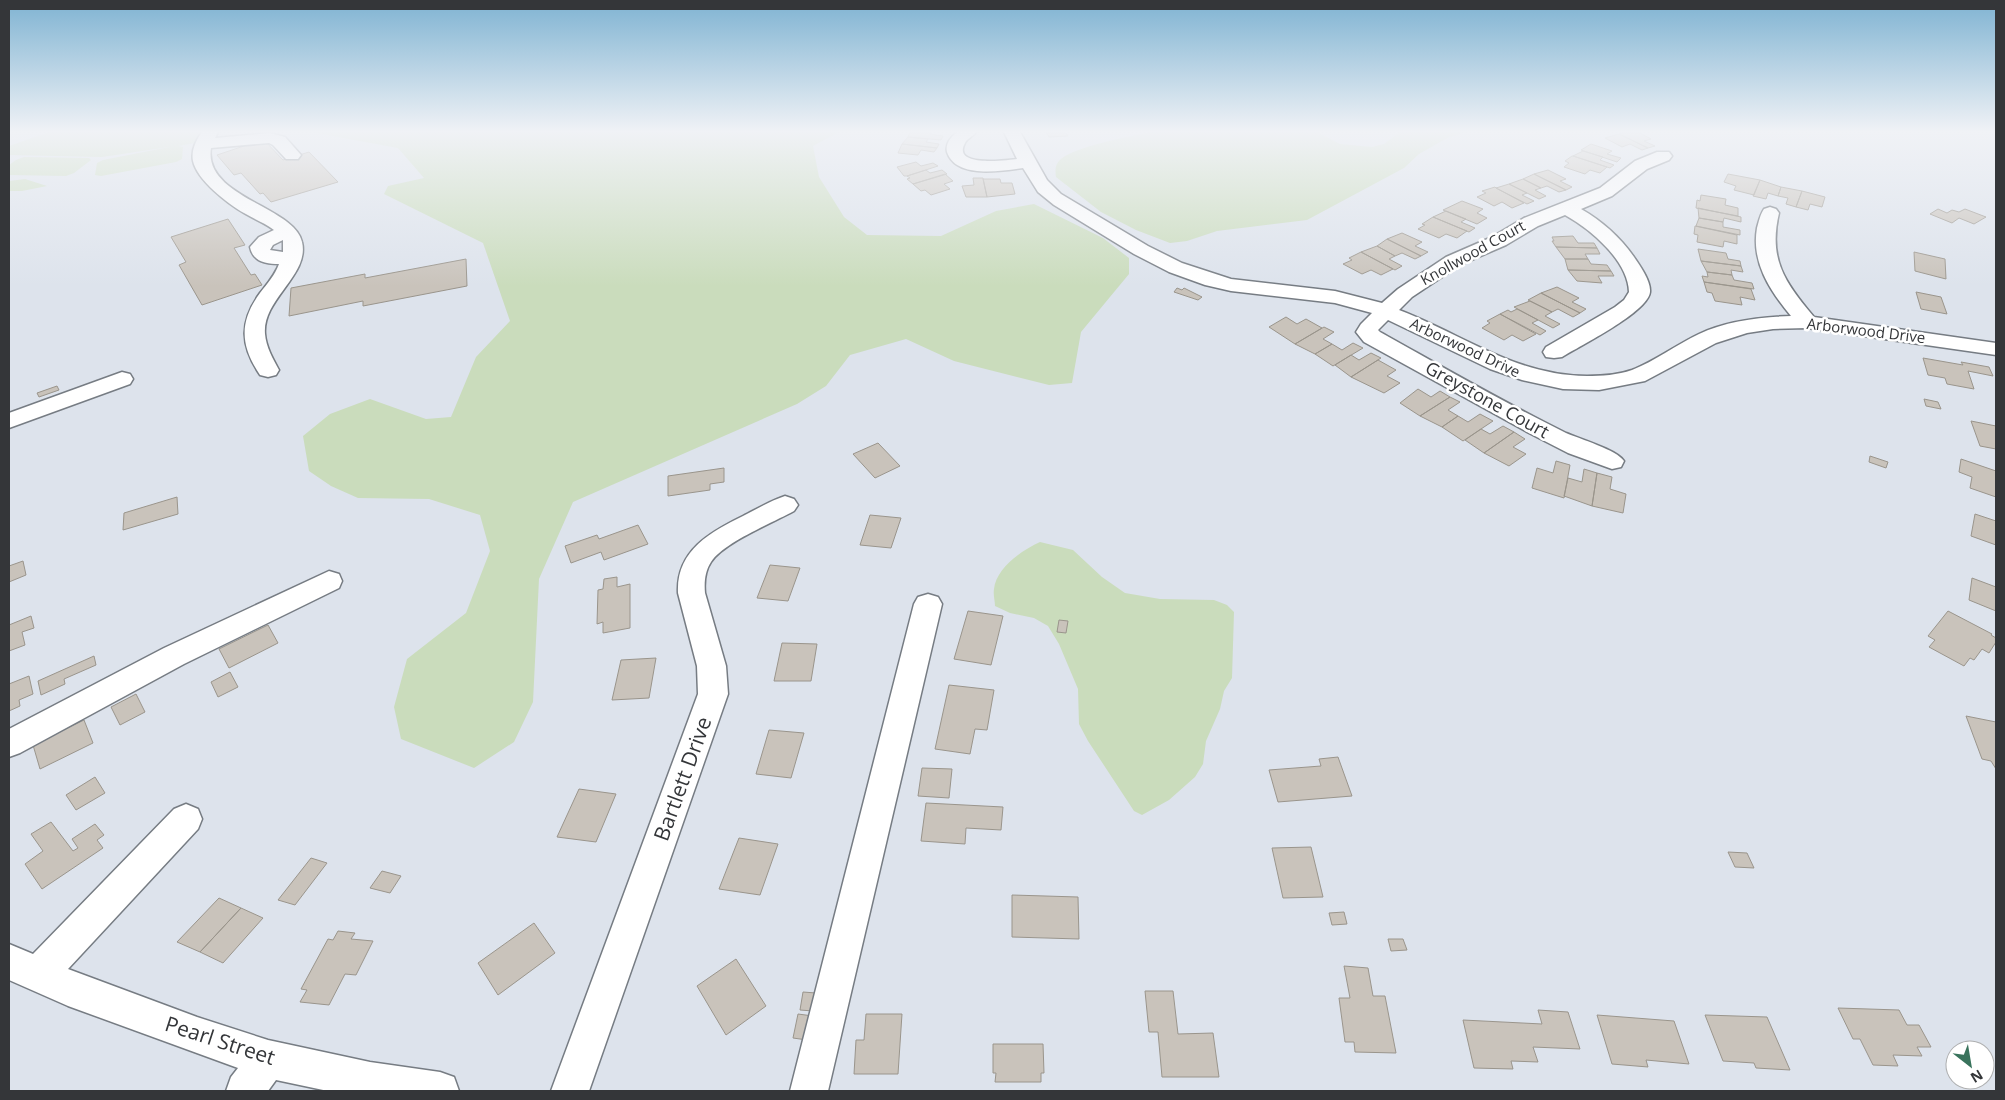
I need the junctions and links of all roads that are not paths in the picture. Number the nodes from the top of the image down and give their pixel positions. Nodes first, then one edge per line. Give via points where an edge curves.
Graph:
1 (217, 183) edge
2 (1041, 183) edge
3 (1618, 183) edge
4 (1566, 208) junction
5 (1770, 212) dead end
6 (287, 231) junction
7 (293, 258) junction
8 (1385, 311) junction
9 (1807, 322) junction
10 (1367, 332) joint
11 (1996, 349) edge
12 (1554, 352) dead end
13 (268, 370) dead end
14 (122, 379) dead end
15 (9, 421) edge
16 (1612, 461) dead end
17 (785, 505) dead end
18 (329, 581) dead end
19 (928, 604) dead end
20 (9, 744) edge
21 (186, 819) dead end
22 (23, 968) edge
23 (268, 1059) junction
24 (246, 1091) edge
25 (440, 1091) edge
26 (570, 1091) edge
27 (809, 1091) edge

1 - 6 street via 245,206
2 - 8 street, Arborwood Drive via 1054,197 1178,269 1230,285 1334,296
3 - 4 street, Knollwood Court via 1606,192
4 - 8 street, Knollwood Court via 1448,264 1418,283
4 - 12 street via 1596,226 1616,244 1637,280 1639,294 1615,316
5 - 9 street via 1765,242 1767,259 1785,294
6 - 7 street via 293,242
6 - 7 street via 266,241 260,247 261,253 268,258
7 - 13 street via 262,306 255,323 258,350
8 - 9 street, Arborwood Drive via 1508,370 1543,379 1580,383 1637,376 1684,349 1727,331 1760,324
8 - 10 street, Knollwood Court
9 - 11 street, Arborwood Drive
10 - 16 street, Greystone Court via 1536,428
14 - 15 street
17 - 26 street, Bartlett Drive via 710,547 694,570 691,585 693,603 713,668 713,694
18 - 20 street via 156,665
19 - 27 street
21 - 22 street
22 - 23 street, Pearl Street via 197,1036
23 - 24 street
23 - 25 street, Pearl Street via 370,1082

